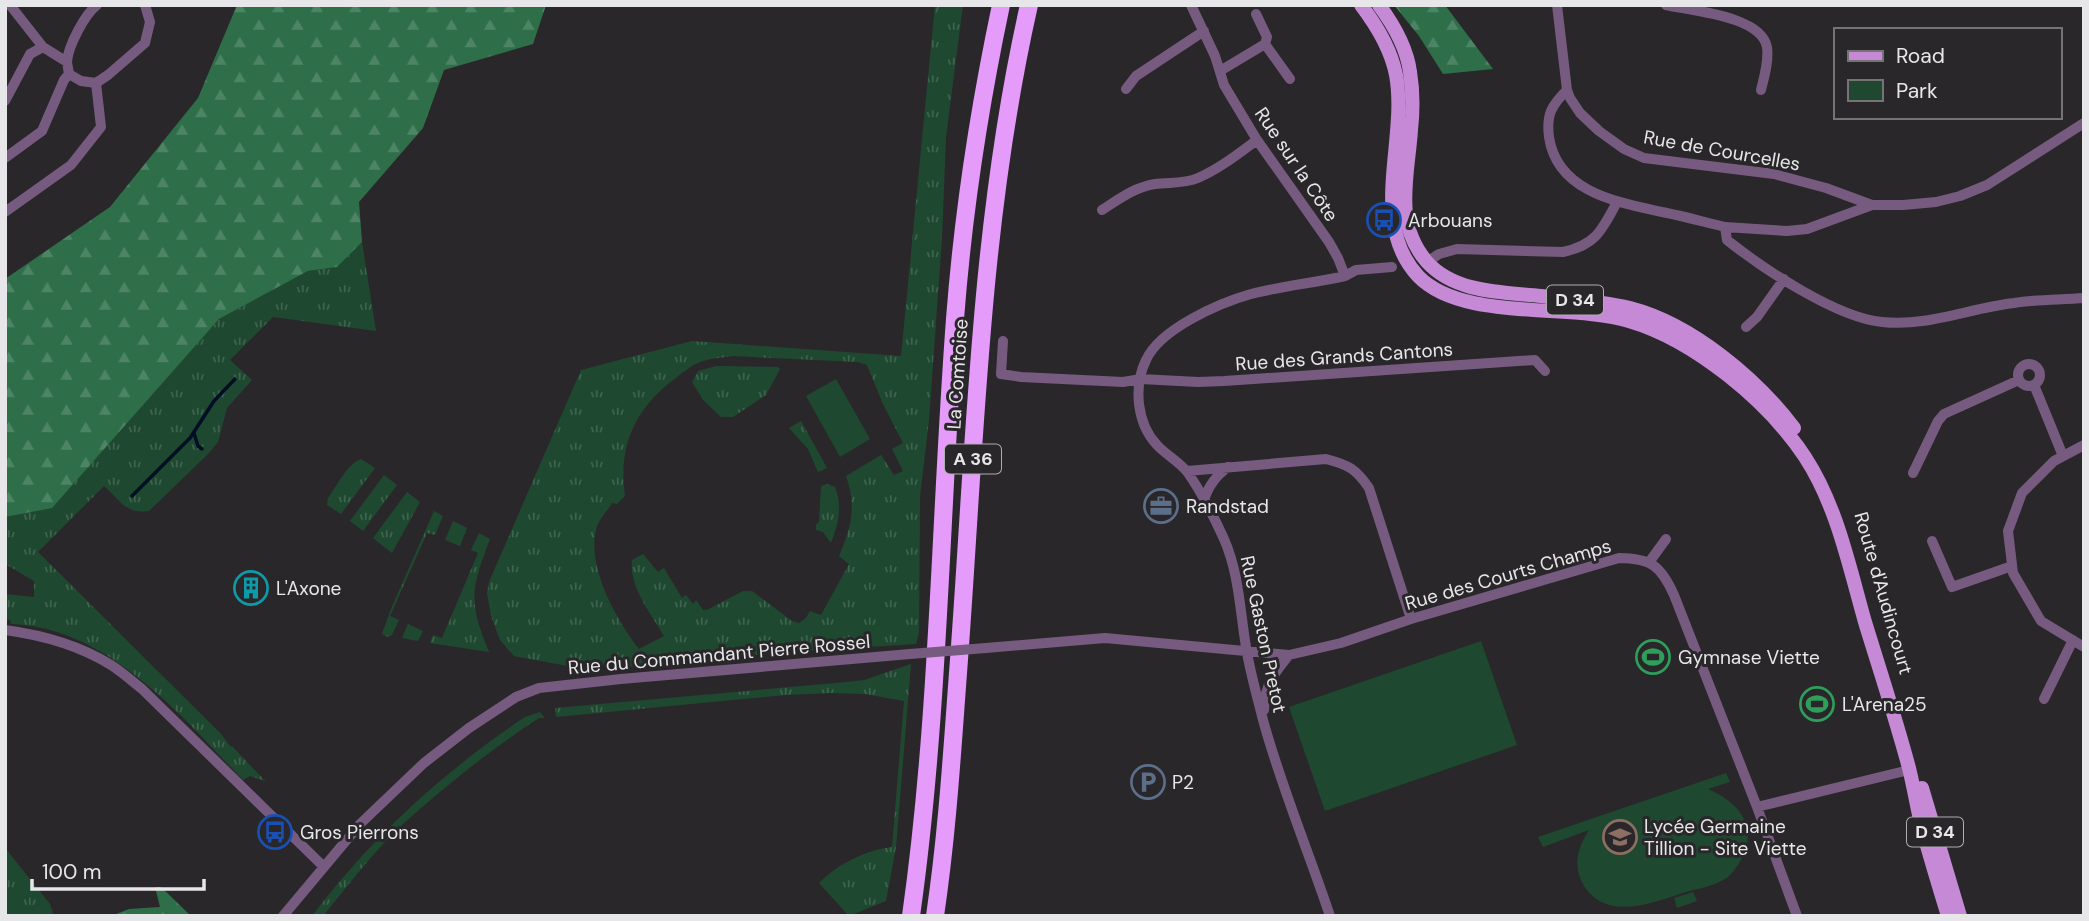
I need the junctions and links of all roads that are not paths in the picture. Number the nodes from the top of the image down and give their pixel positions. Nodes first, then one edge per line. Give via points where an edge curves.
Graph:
1 (10, 5) edge
2 (97, 5) edge
3 (145, 5) edge
4 (1001, 5) edge
5 (1029, 5) edge
6 (1191, 5) edge
7 (1360, 5) edge
8 (1379, 5) edge
9 (1557, 5) edge
10 (1666, 5) edge
11 (1256, 14) dead end
12 (1204, 31) junction
13 (1265, 44) junction
14 (43, 47) junction
15 (67, 62) junction
16 (1220, 71) junction
17 (69, 74) junction
18 (1290, 79) dead end
19 (96, 83) junction
20 (1126, 89) dead end
21 (1567, 90) junction
22 (1761, 90) dead end
23 (5, 101) edge
24 (2084, 124) edge
25 (1257, 140) junction
26 (5, 158) edge
27 (1617, 202) junction
28 (1872, 205) junction
29 (1102, 210) dead end
30 (5, 212) edge
31 (1725, 227) junction
32 (1427, 262) junction
33 (1392, 267) dead end
34 (1345, 276) junction
35 (1784, 279) junction
36 (2084, 298) edge
37 (1746, 327) dead end
38 (1003, 341) dead end
39 (1545, 371) dead end
40 (1141, 379) junction
41 (2019, 380) junction
42 (2034, 385) junction
43 (1778, 415) junction
44 (2084, 445) edge
45 (2063, 456) junction
46 (1229, 467) junction
47 (1187, 471) junction
48 (1913, 473) dead end
49 (1204, 500) junction
50 (1666, 538) dead end
51 (1932, 541) dead end
52 (1650, 561) junction
53 (2012, 566) junction
54 (1411, 619) junction
55 (5, 630) edge
56 (2073, 640) junction
57 (2084, 647) edge
58 (1247, 651) junction
59 (1289, 655) junction
60 (2044, 699) dead end
61 (1263, 721) junction
62 (1909, 769) junction
63 (1757, 807) junction
64 (323, 866) junction
65 (283, 916) edge
66 (911, 916) edge
67 (935, 916) edge
68 (1330, 916) edge
69 (1797, 916) edge
70 (1948, 916) edge
71 (1960, 916) edge

1 - 14 street
2 - 15 street via 76,33
3 - 19 street via 150,22 145,43
4 - 66 highway, La Comtoise / A 36 via 977,135 959,272 936,668
5 - 67 highway, La Comtoise / A 36 via 1003,144 982,319 953,758
6 - 12 street, Rue sur la Côte
7 - 43 main road, D 34 via 1385,42 1396,73 1399,108 1392,201 1399,249 1420,278 1439,292 1466,301 1588,313 1628,320 1669,335
8 - 32 main road, D 34 via 1399,38 1410,71 1412,129 1406,161 1406,220
9 - 21 street
10 - 22 street via 1740,21 1761,34 1767,61
11 - 13 street via 1267,37
12 - 16 street, Rue sur la Côte
12 - 20 street via 1136,76
13 - 16 street
13 - 18 street
14 - 15 street
14 - 23 street via 30,54
15 - 17 street
16 - 25 street, Rue sur la Côte
17 - 19 street
17 - 26 street via 43,131
19 - 30 street via 101,127 71,164
21 - 27 street via 1553,104 1547,127 1556,162 1581,186
21 - 28 street, Rue de Courcelles via 1580,113 1599,131 1644,158 1774,174
24 - 28 street, Rue de Courcelles via 1987,185 1960,196 1936,202
25 - 29 street via 1195,180 1136,189
25 - 34 street, Rue sur la Côte via 1329,242
27 - 31 street
27 - 32 street via 1603,229 1577,249 1457,250
28 - 31 street via 1807,229
31 - 35 street via 1727,240
32 - 43 main road, D 34 via 1457,283 1484,290 1630,308 1672,325 1726,360
33 - 34 street via 1356,270
34 - 40 street via 1252,294 1186,323 1153,349
35 - 36 street via 1860,318 1881,322 1927,321 2014,303
35 - 37 street
38 - 40 street via 1001,374 1123,382
39 - 40 street, Rue des Grands Cantons via 1535,360 1224,381
40 - 47 street, Rue Gaston Pretot via 1140,414 1146,432
41 - 42 street via 2025,386
41 - 42 street via 2021,368 2033,365 2040,375
41 - 48 street via 1944,414
42 - 45 street
43 - 62 main road, Route d'Audincourt / D 34 via 1826,496
43 - 71 main road, Route d'Audincourt / D 34 via 1822,466 1836,498
44 - 45 street
45 - 53 street via 2022,492 2008,531
46 - 47 street
46 - 49 street via 1219,474
46 - 54 street via 1326,458 1358,473 1369,488
47 - 49 street, Rue Gaston Pretot
49 - 58 street, Rue Gaston Pretot via 1234,569
50 - 52 street
51 - 53 street via 1952,587
52 - 54 street, Rue des Courts Champs via 1619,558
52 - 63 street via 1666,577 1674,595
53 - 56 street via 2041,621
54 - 59 street, Rue des Courts Champs
55 - 64 street via 36,634 111,665 142,689
56 - 57 street
56 - 60 street
58 - 59 street, Rue des Courts Champs
58 - 61 street, Rue Gaston Pretot
58 - 64 street, Rue du Commandant Pierre Rossel, bridge via 1105,638 539,688 516,697 424,763
59 - 61 street via 1271,677
61 - 68 street, Rue Gaston Pretot
62 - 63 street
62 - 70 main road, Route d'Audincourt / D 34
63 - 69 street
64 - 65 street, Rue du Commandant Pierre Rossel

